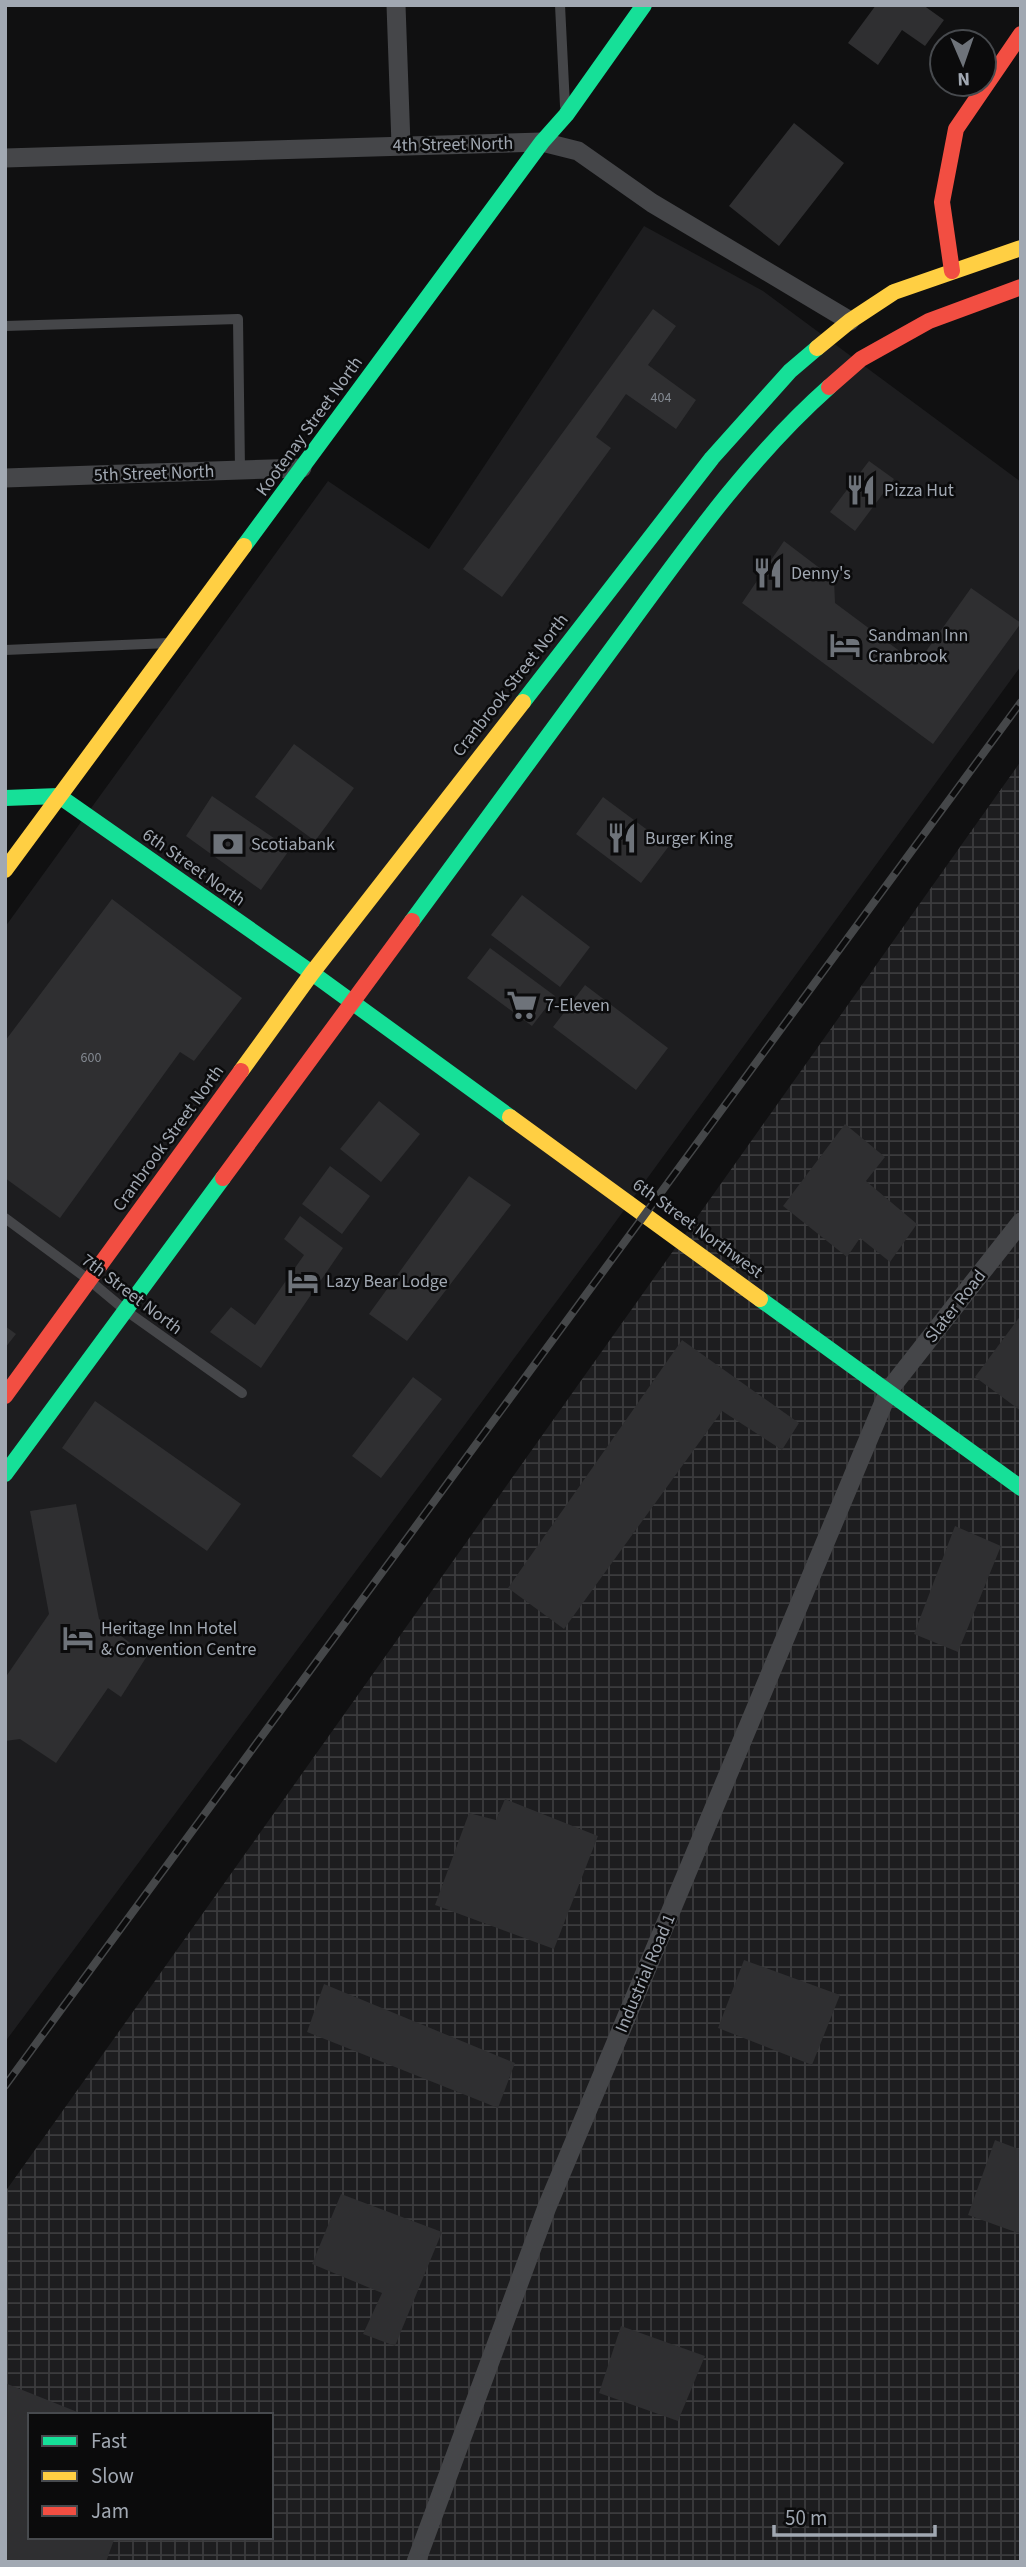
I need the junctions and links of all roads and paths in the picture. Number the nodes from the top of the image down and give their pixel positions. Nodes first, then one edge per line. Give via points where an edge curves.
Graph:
1 (396, 5) edge
2 (560, 5) edge
3 (644, 5) edge
4 (1021, 34) edge
5 (566, 116) junction
6 (542, 142) junction
7 (401, 145) junction
8 (5, 158) edge
9 (1021, 248) edge
10 (952, 271) junction
11 (1021, 287) edge
12 (850, 321) junction
13 (929, 321) junction
14 (5, 326) edge
15 (302, 468) junction
16 (240, 470) junction
17 (5, 478) edge
18 (172, 643) junction
19 (5, 650) edge
20 (59, 796) junction
21 (5, 798) edge
22 (5, 870) edge
23 (312, 973) junction
24 (351, 1002) junction
25 (5, 1218) edge
26 (1021, 1222) edge
27 (89, 1280) junction
28 (125, 1310) junction
29 (889, 1390) junction
30 (242, 1393) dead end
31 (5, 1396) edge
32 (5, 1474) edge
33 (1021, 1488) edge
34 (416, 2562) edge

1 - 7 street
2 - 5 lane
3 - 5 main road, Kootenay Street North
4 - 10 main road via 956,129 942,202
5 - 6 main road, Kootenay Street North
6 - 7 street, 4th Street North
6 - 12 street, 4th Street North via 578,151 652,203
6 - 15 main road, Kootenay Street North
7 - 8 street, 4th Street North
9 - 10 main road, Cranbrook Street North
10 - 12 main road, Cranbrook Street North via 894,292
10 - 13 main road via 952,295
11 - 13 main road
12 - 23 main road, Cranbrook Street North via 790,371 712,458
13 - 24 main road via 861,359 811,403 749,470 675,563
14 - 16 lane via 237,320
15 - 16 street, 5th Street North
15 - 18 main road, Kootenay Street North
16 - 17 street, 5th Street North
18 - 19 lane
18 - 20 main road, Kootenay Street North
20 - 21 main road
20 - 22 main road, Kootenay Street North
20 - 23 main road, 6th Street North
23 - 24 main road, 6th Street North
23 - 27 main road, Cranbrook Street North
24 - 28 main road
24 - 29 main road, 6th Street Northwest
25 - 27 lane, 7th Street North
26 - 29 street, Slater Road
27 - 28 lane, 7th Street North
27 - 31 main road, Cranbrook Street North
28 - 30 lane, 7th Street North
28 - 32 main road
29 - 33 main road, 6th Street Northwest
29 - 34 street, Industrial Road 1 via 547,2207

